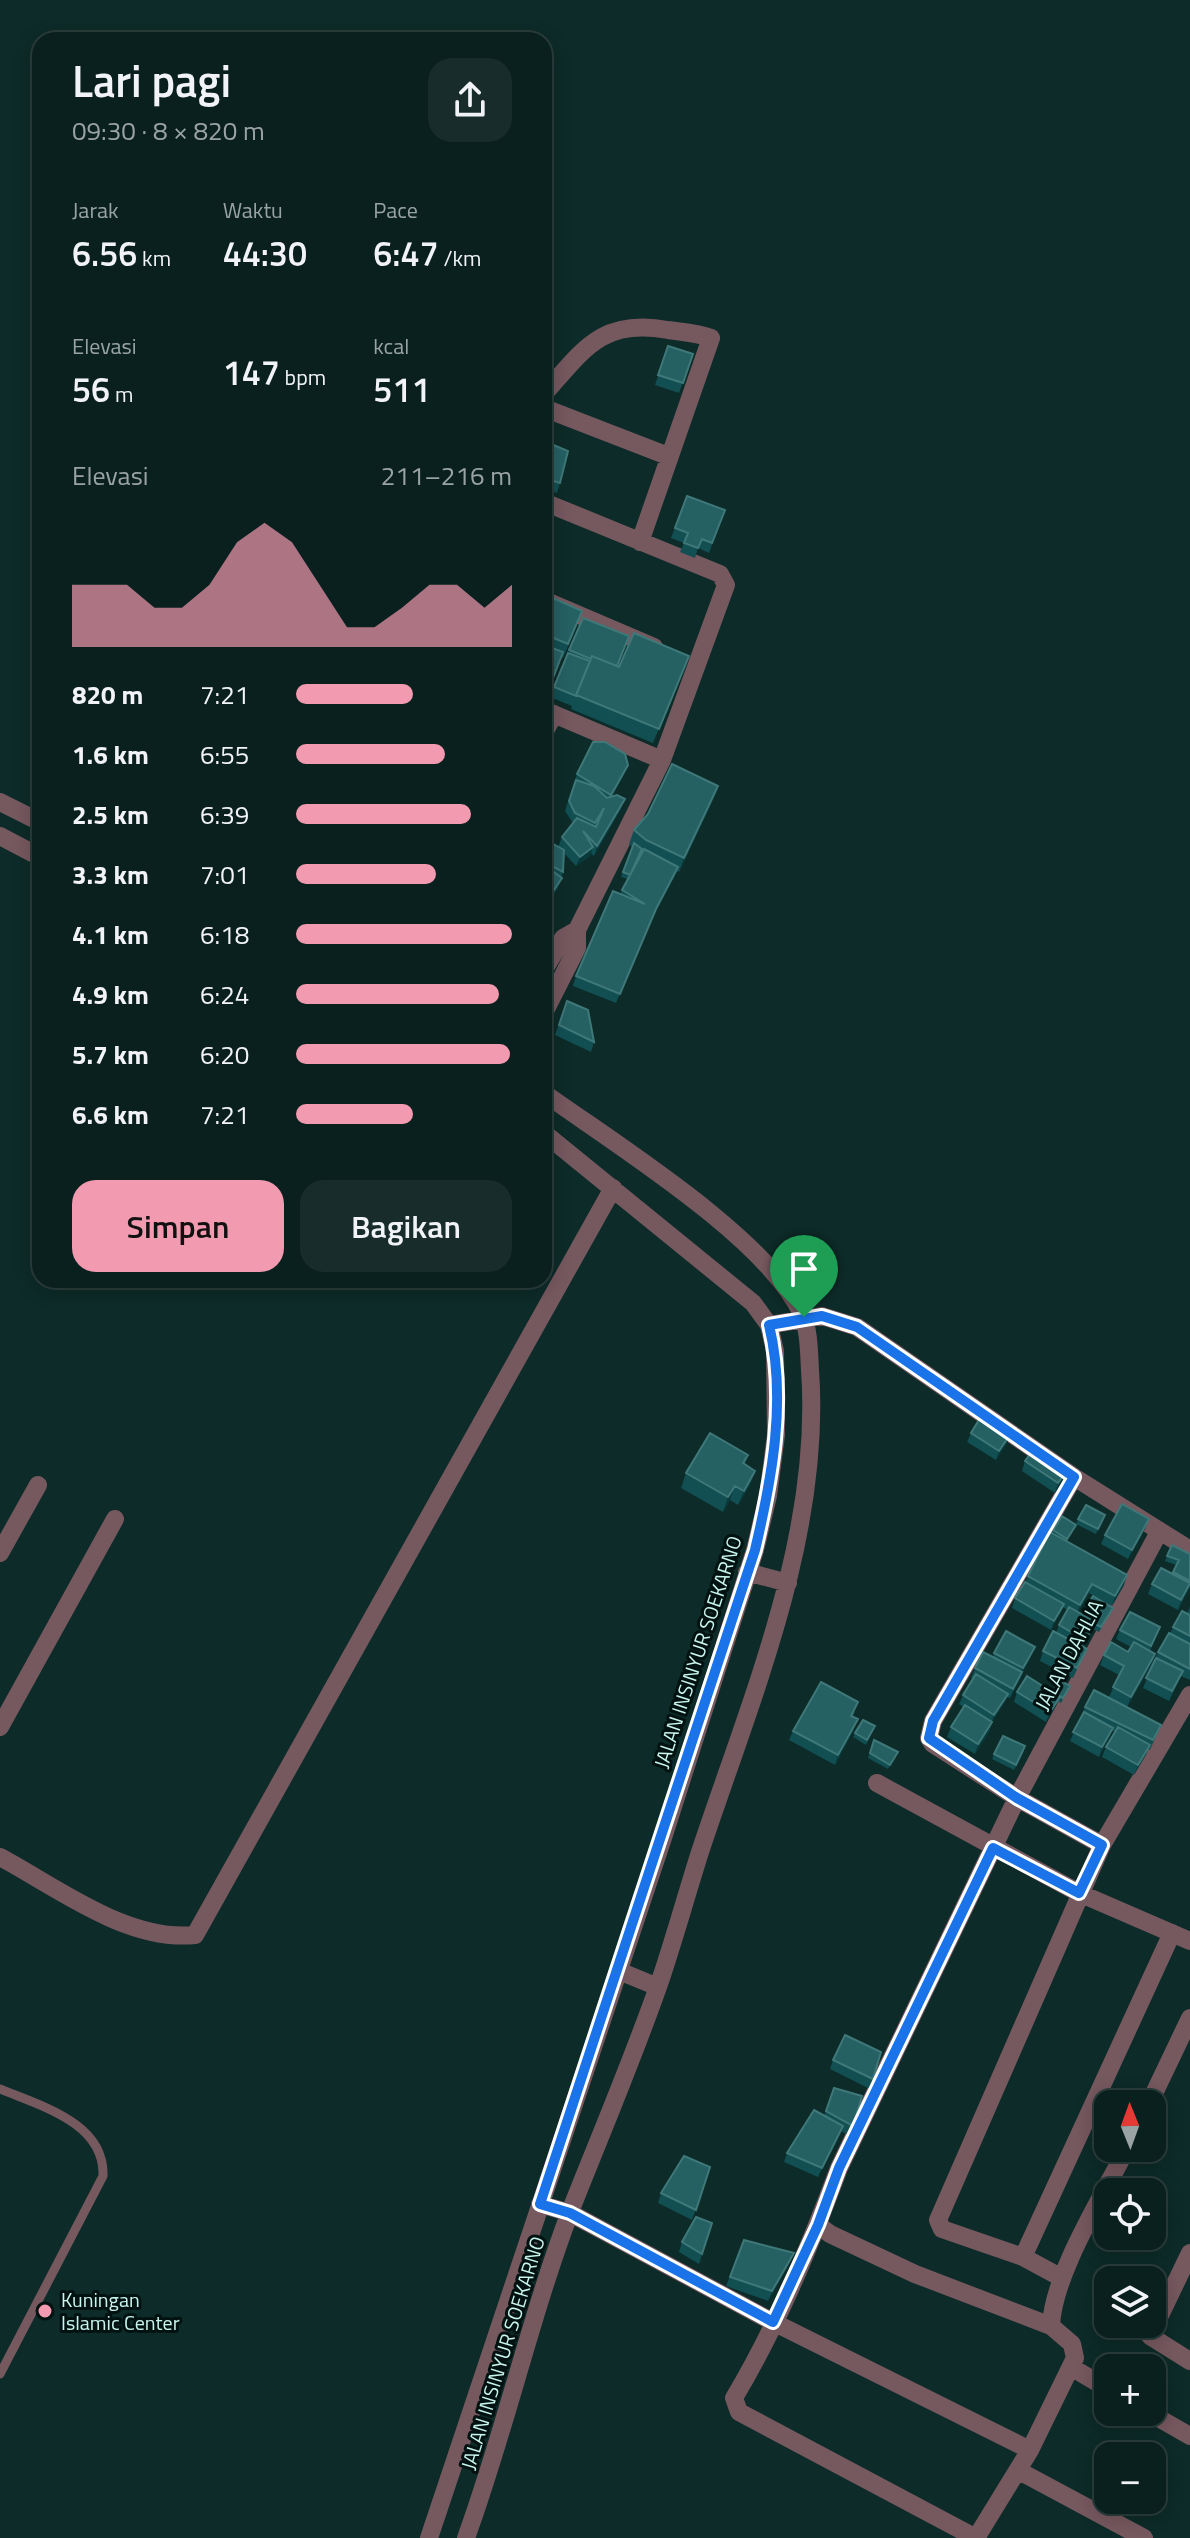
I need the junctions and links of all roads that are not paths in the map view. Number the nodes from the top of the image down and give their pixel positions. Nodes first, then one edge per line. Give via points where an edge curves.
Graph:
1 (552, 385) edge
2 (552, 411) edge
3 (668, 456) junction
4 (552, 505) edge
5 (640, 542) junction
6 (552, 603) edge
7 (684, 660) junction
8 (552, 713) edge
9 (662, 760) junction
10 (0, 802) edge
11 (32, 818) edge
12 (32, 831) edge
13 (0, 836) edge
14 (22, 847) junction
15 (32, 853) edge
16 (577, 930) junction
17 (552, 957) edge
18 (552, 997) edge
19 (552, 1099) edge
20 (552, 1139) edge
21 (613, 1188) junction
22 (804, 1317) junction
23 (769, 1325) junction
24 (1074, 1477) junction
25 (38, 1485) dead end
26 (115, 1519) dead end
27 (1159, 1532) junction
28 (1190, 1550) edge
29 (0, 1553) edge
30 (747, 1572) junction
31 (788, 1583) junction
32 (1190, 1695) edge
33 (0, 1727) edge
34 (877, 1783) dead end
35 (1017, 1798) junction
36 (1102, 1845) junction
37 (993, 1848) junction
38 (0, 1857) edge
39 (1079, 1893) junction
40 (1172, 1933) junction
41 (1190, 1941) edge
42 (619, 1971) junction
43 (658, 1987) junction
44 (1190, 2018) edge
45 (0, 2089) edge
46 (1156, 2090) edge
47 (1120, 2162) edge
48 (540, 2204) junction
49 (570, 2213) junction
50 (818, 2225) junction
51 (1190, 2253) edge
52 (1023, 2257) junction
53 (1062, 2278) junction
54 (773, 2322) junction
55 (1051, 2326) junction
56 (1190, 2361) edge
57 (1071, 2367) junction
58 (0, 2374) edge
59 (1094, 2381) edge
60 (1166, 2422) edge
61 (1190, 2436) edge
62 (1030, 2450) junction
63 (1019, 2471) junction
64 (429, 2538) edge
65 (466, 2538) edge
66 (976, 2538) edge
67 (1144, 2538) edge

1 - 3 street via 602,334 620,328 708,336 711,341
2 - 3 street
3 - 5 street
4 - 5 street
5 - 7 street via 723,577 723,598
6 - 7 street
7 - 9 street
8 - 9 street
9 - 16 street
10 - 11 street
12 - 14 street
13 - 14 street
14 - 15 street
16 - 17 street via 563,938
16 - 18 street via 577,948
19 - 22 street, JALAN INSINYUR SOEKARNO via 757,1254 781,1278
20 - 21 street
21 - 23 street via 753,1303
21 - 38 street via 195,1935 174,1938 122,1923
22 - 23 street
22 - 24 street via 857,1327
22 - 31 street, JALAN INSINYUR SOEKARNO via 810,1435
23 - 30 street, JALAN INSINYUR SOEKARNO via 775,1351 776,1435 768,1496
24 - 27 street
24 - 35 street via 929,1728 933,1744
25 - 29 street
26 - 33 street
27 - 28 street
27 - 35 street, JALAN DAHLIA
30 - 31 street
30 - 42 street, JALAN INSINYUR SOEKARNO
31 - 43 street, JALAN INSINYUR SOEKARNO
32 - 36 street
34 - 37 street
35 - 36 street
35 - 37 street, JALAN DAHLIA
36 - 39 street
37 - 39 street
37 - 50 street, JALAN DAHLIA via 839,2168
39 - 40 street
39 - 52 street via 938,2220 942,2229
40 - 41 street
40 - 52 street
42 - 43 street
42 - 48 street, JALAN INSINYUR SOEKARNO
43 - 49 street, JALAN INSINYUR SOEKARNO
44 - 46 street
45 - 58 lane via 88,2132 104,2158 103,2176
47 - 53 street
48 - 49 street
48 - 64 street, JALAN INSINYUR SOEKARNO
49 - 54 street
49 - 65 street, JALAN INSINYUR SOEKARNO
50 - 54 street, JALAN DAHLIA
50 - 55 street via 915,2274
51 - 56 street via 1150,2336
52 - 53 street
53 - 55 street
54 - 62 street
54 - 66 street, JALAN DAHLIA via 734,2398 739,2412
55 - 57 street via 1072,2344
57 - 59 street
57 - 62 street
60 - 61 street
62 - 63 street
63 - 66 street
63 - 67 street

